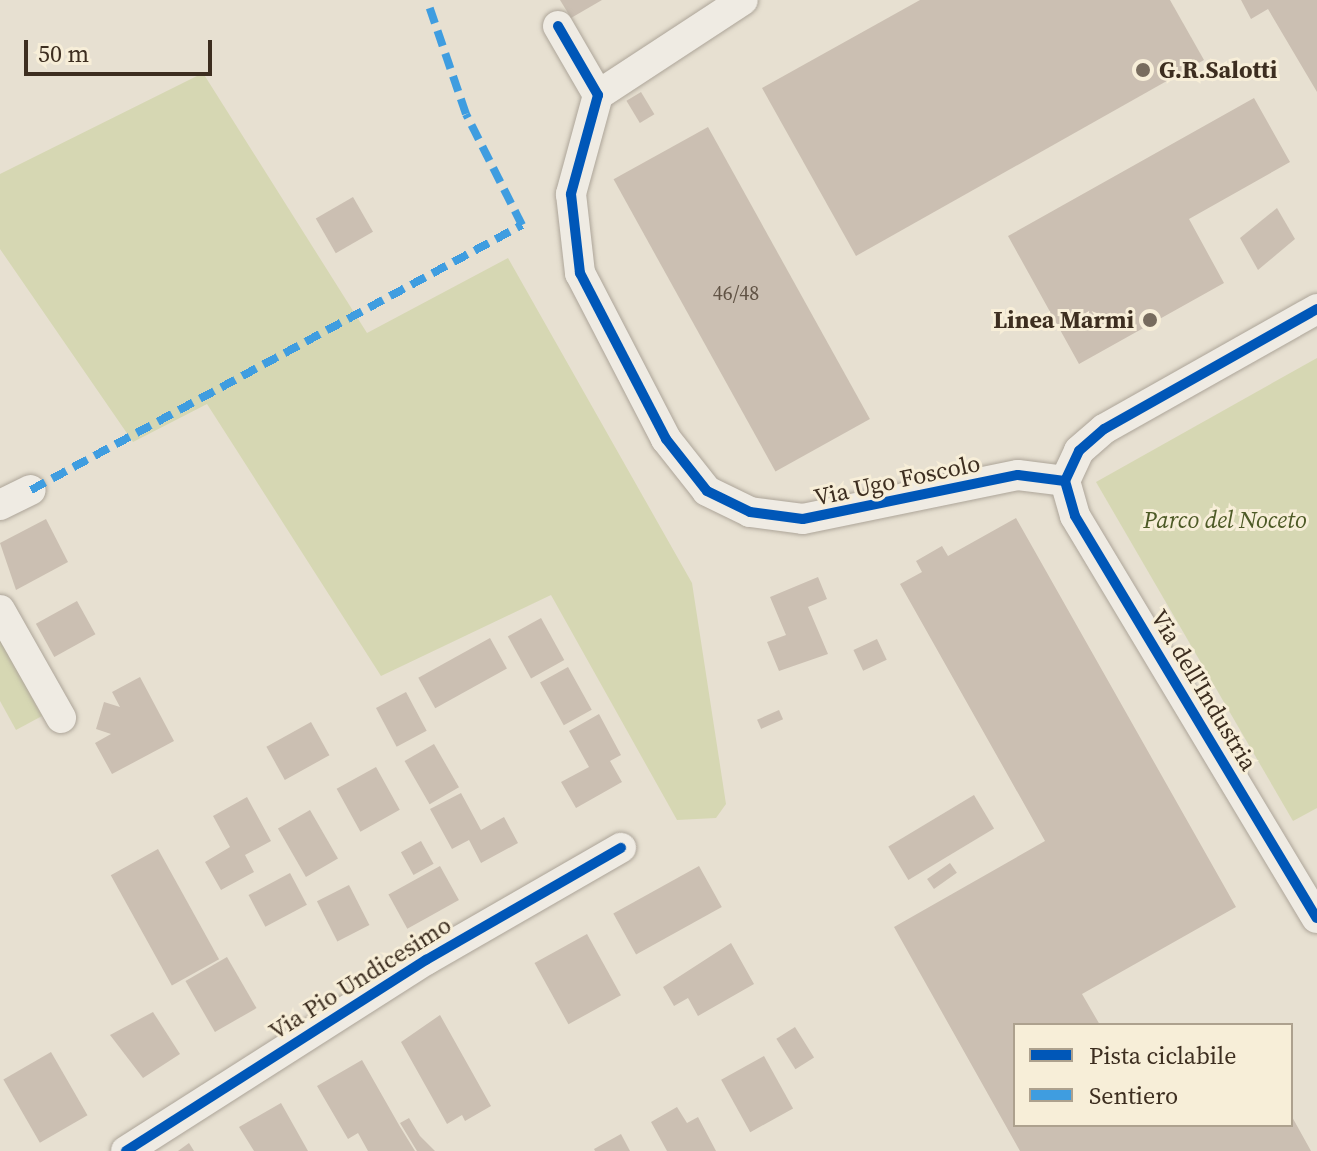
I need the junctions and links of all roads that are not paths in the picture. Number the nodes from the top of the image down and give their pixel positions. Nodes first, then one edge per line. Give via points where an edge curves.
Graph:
1 (743, 0) edge
2 (558, 26) dead end
3 (598, 95) junction
4 (1317, 309) edge
5 (1065, 481) junction
6 (31, 490) dead end
7 (0, 505) edge
8 (0, 610) edge
9 (61, 718) dead end
10 (621, 848) dead end
11 (1317, 918) edge
12 (126, 1151) edge

1 - 3 street
2 - 3 street
3 - 5 street, Via Ugo Foscolo via 573,174 575,255 621,360 681,462 707,491 750,512 807,519 1018,475
4 - 5 street via 1104,429 1079,451
5 - 11 street, Via dell'Industria via 1075,516
6 - 7 street
8 - 9 street
10 - 12 street, Via Pio Undicesimo via 404,973

